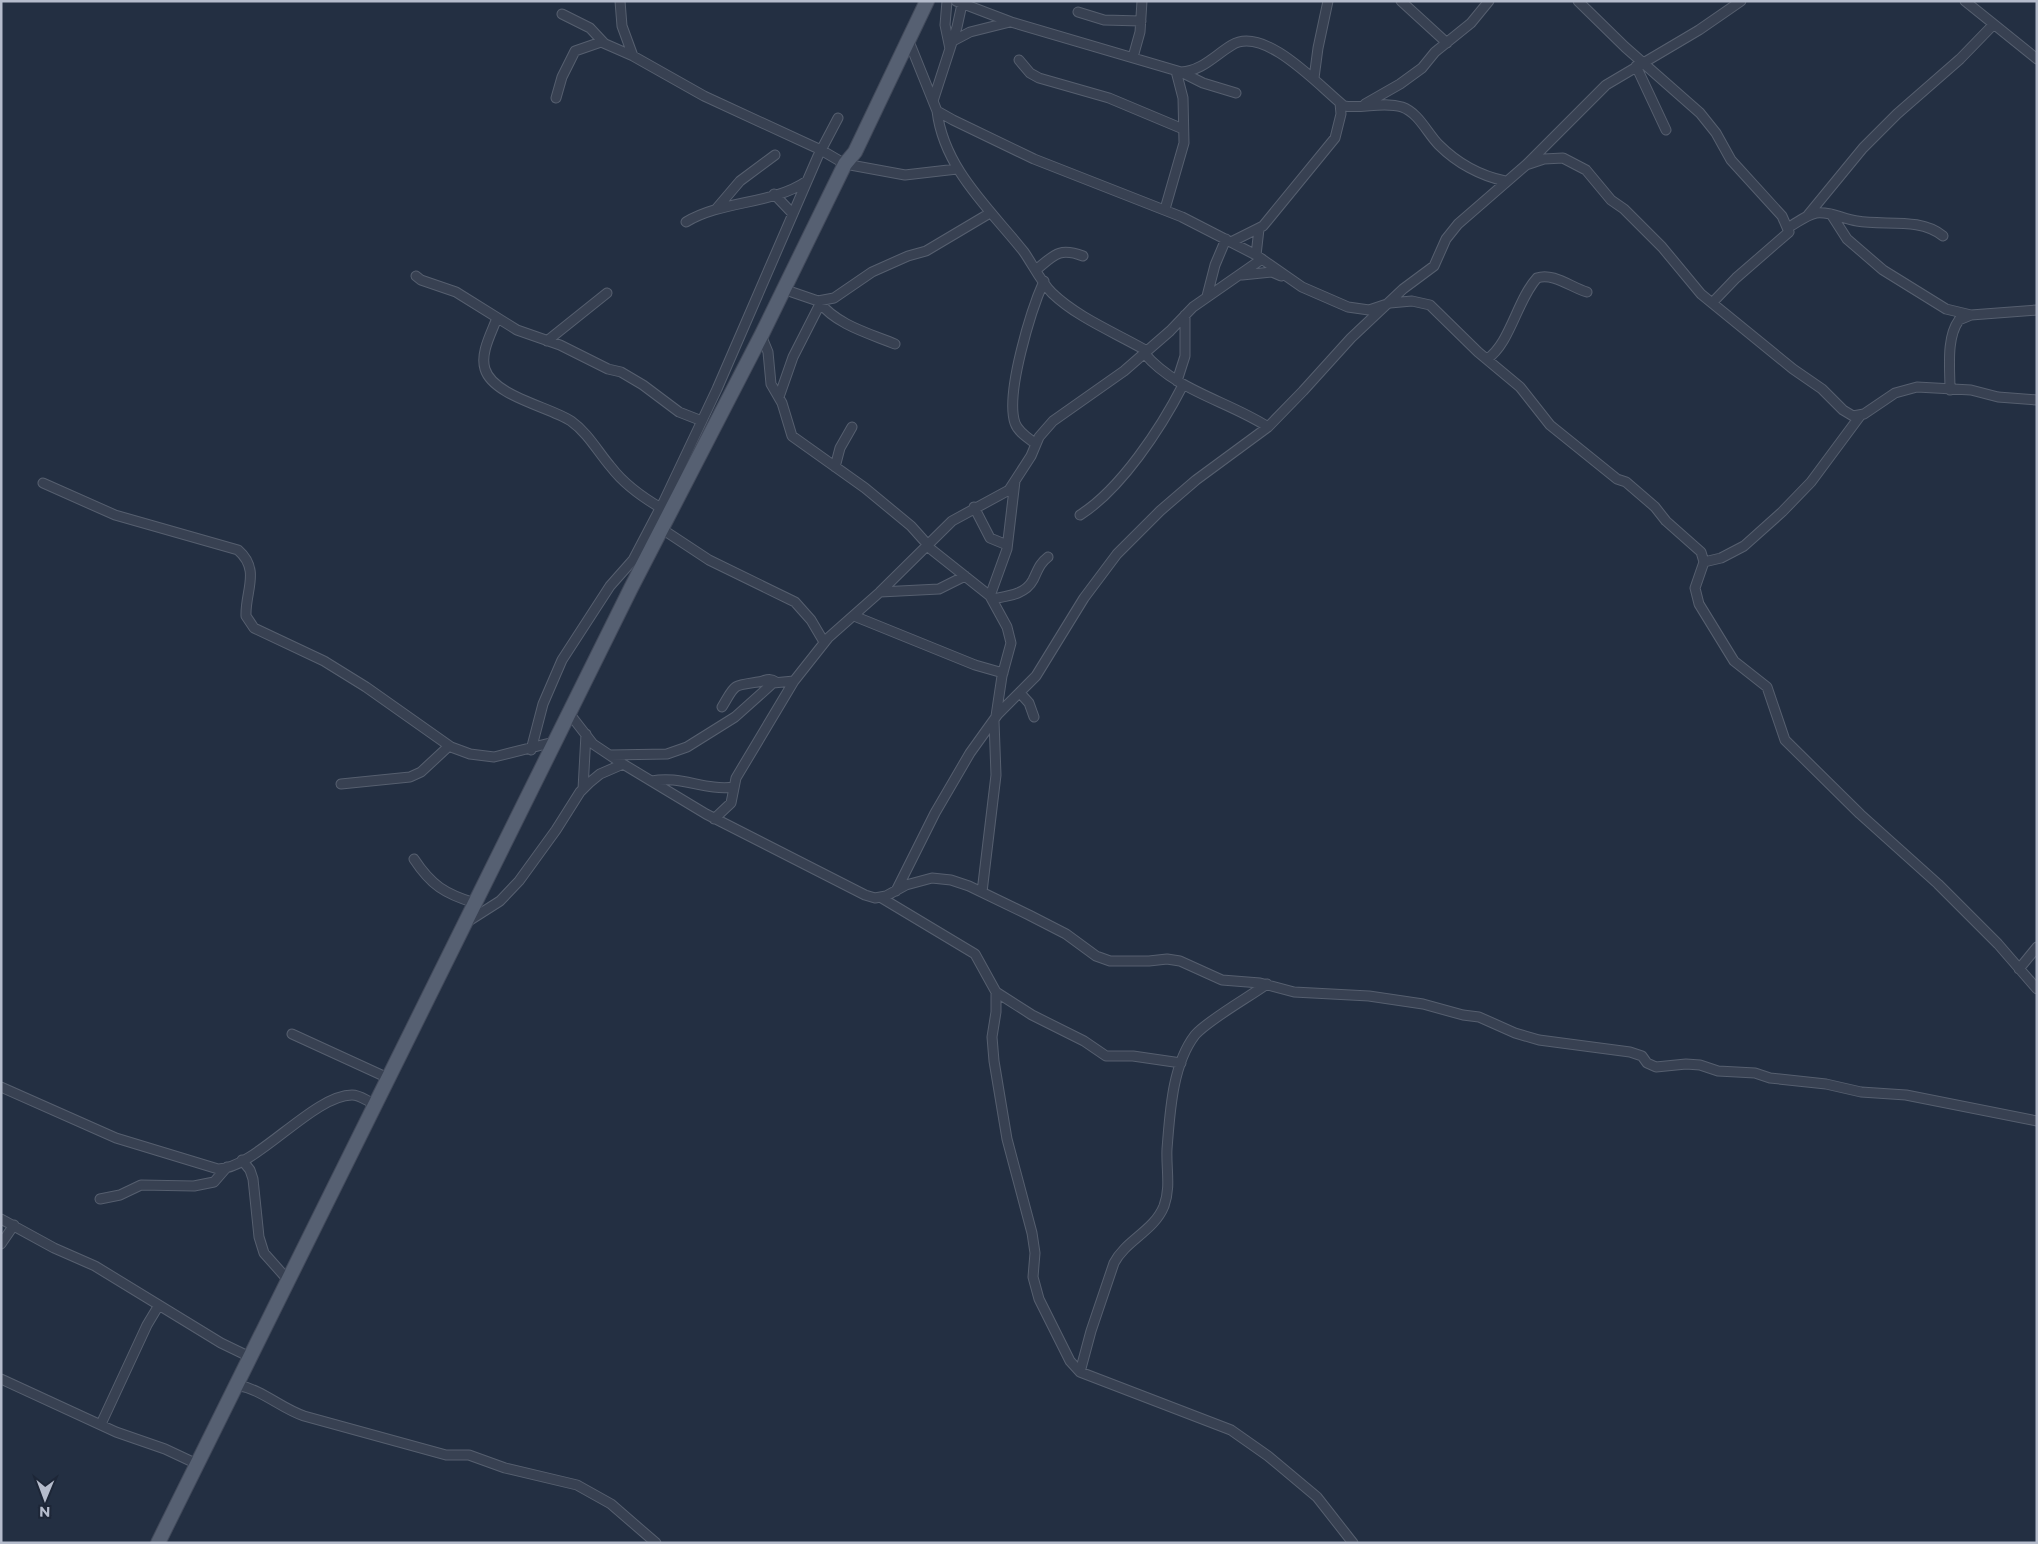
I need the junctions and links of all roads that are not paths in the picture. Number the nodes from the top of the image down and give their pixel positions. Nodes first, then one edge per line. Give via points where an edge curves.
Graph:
1 (620, 1) edge
2 (927, 1) edge
3 (947, 1) edge
4 (1142, 1) edge
5 (1328, 1) edge
6 (1401, 1) edge
7 (1489, 1) edge
8 (1578, 1) edge
9 (1741, 1) edge
10 (1965, 1) edge
11 (964, 3) edge
12 (1078, 12) dead end
13 (562, 14) dead end
14 (1141, 21) junction
15 (1010, 22) junction
16 (1993, 25) junction
17 (908, 40) junction
18 (604, 43) junction
19 (1447, 43) junction
20 (952, 45) junction
21 (633, 56) junction
22 (1133, 57) junction
23 (2037, 59) edge
24 (1019, 60) dead end
25 (1641, 64) junction
26 (1179, 72) junction
27 (1314, 78) junction
28 (1236, 93) dead end
29 (556, 98) dead end
30 (933, 101) junction
31 (1340, 103) junction
32 (1363, 105) junction
33 (937, 111) junction
34 (838, 118) dead end
35 (1183, 129) junction
36 (1666, 130) dead end
37 (821, 150) junction
38 (775, 155) dead end
39 (845, 164) junction
40 (1526, 165) junction
41 (957, 169) junction
42 (807, 181) junction
43 (1505, 181) junction
44 (774, 194) junction
45 (717, 208) junction
46 (1165, 210) junction
47 (793, 214) junction
48 (990, 214) junction
49 (1832, 214) junction
50 (1808, 216) junction
51 (686, 222) dead end
52 (1788, 227) junction
53 (1259, 229) junction
54 (1942, 236) dead end
55 (1228, 241) junction
56 (1083, 256) dead end
57 (1259, 257) junction
58 (1036, 270) junction
59 (416, 276) dead end
60 (1238, 276) junction
61 (1290, 280) junction
62 (1044, 281) junction
63 (783, 289) junction
64 (1588, 292) dead end
65 (607, 293) dead end
66 (1207, 296) junction
67 (819, 303) junction
68 (1390, 303) junction
69 (1712, 303) junction
70 (2037, 310) edge
71 (1185, 315) junction
72 (1971, 315) junction
73 (497, 318) junction
74 (761, 335) junction
75 (547, 341) junction
76 (895, 344) dead end
77 (1146, 352) junction
78 (1487, 359) junction
79 (1180, 383) junction
80 (1950, 390) junction
81 (779, 397) junction
82 (2037, 400) edge
83 (1860, 416) junction
84 (702, 421) junction
85 (852, 427) dead end
86 (1268, 427) junction
87 (1036, 444) junction
88 (835, 467) junction
89 (1015, 480) junction
90 (43, 483) dead end
91 (974, 507) junction
92 (661, 508) junction
93 (1080, 515) dead end
94 (662, 529) junction
95 (927, 545) junction
96 (1007, 545) junction
97 (1048, 557) dead end
98 (1704, 562) junction
99 (965, 576) junction
100 (880, 592) junction
101 (991, 598) junction
102 (854, 616) junction
103 (824, 642) junction
104 (1003, 673) junction
105 (794, 681) junction
106 (776, 682) junction
107 (1020, 693) junction
108 (722, 707) dead end
109 (569, 712) junction
110 (1034, 717) dead end
111 (995, 719) junction
112 (586, 734) junction
113 (554, 742) junction
114 (449, 746) junction
115 (531, 750) junction
116 (609, 755) junction
117 (623, 764) junction
118 (652, 781) junction
119 (341, 784) dead end
120 (734, 786) junction
121 (583, 789) junction
122 (714, 819) junction
123 (414, 859) dead end
124 (896, 891) junction
125 (982, 892) junction
126 (880, 897) junction
127 (475, 903) junction
128 (465, 923) junction
129 (2037, 947) edge
130 (2019, 969) junction
131 (1267, 984) junction
132 (2037, 989) edge
133 (996, 992) junction
134 (292, 1034) dead end
135 (1181, 1063) junction
136 (388, 1078) junction
137 (1, 1087) edge
138 (373, 1109) junction
139 (2037, 1121) edge
140 (242, 1160) junction
141 (227, 1167) junction
142 (100, 1199) dead end
143 (1, 1219) edge
144 (14, 1225) junction
145 (1, 1244) edge
146 (288, 1280) junction
147 (159, 1305) junction
148 (250, 1357) junction
149 (1080, 1372) junction
150 (1, 1380) edge
151 (236, 1385) junction
152 (101, 1424) junction
153 (197, 1464) junction
154 (158, 1543) edge
155 (656, 1543) edge
156 (1352, 1543) edge

1 - 21 street via 622,26
2 - 17 main road
3 - 20 street via 945,24
4 - 14 street
5 - 27 street
6 - 19 street
7 - 19 street via 1471,23
8 - 25 street
9 - 25 street
10 - 16 street
11 - 15 street
11 - 20 street
12 - 14 street via 1104,20
13 - 18 street via 590,28
14 - 22 street
15 - 20 street via 970,32
15 - 22 street
16 - 23 street
16 - 50 street via 1862,148
17 - 30 street
17 - 39 main road via 855,152
18 - 21 street
18 - 29 street via 596,42 575,51 562,76
19 - 32 street via 1422,68
20 - 30 street
21 - 37 street via 704,96
22 - 26 street
24 - 35 street via 1039,78 1109,98
25 - 36 street
25 - 40 street via 1606,85
25 - 52 street via 1708,120 1727,154
26 - 27 street via 1196,69 1244,40 1261,43
26 - 28 street
26 - 35 street via 1185,111
27 - 31 street
30 - 33 street
31 - 32 street via 1350,107
31 - 53 street via 1341,114 1335,138
32 - 43 street via 1409,110 1439,145 1457,160 1490,178
33 - 41 street via 939,125
33 - 46 street via 1034,159
34 - 37 street
35 - 46 street via 1184,143
37 - 39 street
37 - 42 street
38 - 45 street via 740,181
39 - 41 street via 905,175
39 - 63 main road
40 - 43 street
40 - 69 street via 1544,159 1563,158 1586,170 1611,200 1662,247 1700,294
41 - 48 street
42 - 44 street
42 - 47 street
43 - 68 street via 1450,233 1434,266
44 - 45 street
44 - 47 street
45 - 51 street
46 - 55 street
47 - 84 street
48 - 58 street
48 - 67 street via 926,251 872,272 834,298
49 - 50 street
49 - 54 street via 1856,221 1921,226
49 - 72 street via 1847,239 1883,270 1946,309
50 - 52 street
52 - 69 street via 1789,232
53 - 55 street
53 - 57 street
55 - 57 street
55 - 66 street via 1213,270
56 - 58 street via 1070,252 1055,254
57 - 60 street
57 - 61 street
58 - 62 street
59 - 73 street via 456,292
60 - 61 street via 1272,272
60 - 66 street
61 - 68 street via 1348,307 1369,310
62 - 77 street via 1051,292 1064,302
62 - 87 street via 1034,302 1012,397 1015,424
63 - 67 street
63 - 74 main road
64 - 78 street via 1547,276 1537,278 1517,308 1497,350
65 - 75 street
66 - 71 street
67 - 76 street via 855,328
67 - 81 street via 793,356
68 - 78 street via 1419,301 1430,305
68 - 86 street via 1351,338
69 - 83 street via 1822,389 1843,410
70 - 72 street
71 - 77 street
71 - 79 street via 1185,356
72 - 80 street via 1959,320 1953,332
73 - 75 street via 516,330
73 - 92 street via 483,358 485,371 496,384 522,400 573,422 588,436 612,469 641,496
74 - 81 street via 768,352 771,384
74 - 94 main road
75 - 84 street via 621,372 679,412
77 - 79 street via 1158,368
77 - 87 street via 1053,421
78 - 98 street via 1520,387 1550,425 1655,507 1701,552
79 - 86 street
79 - 93 street via 1156,434 1114,484
80 - 82 street
80 - 83 street via 1923,387 1902,390
81 - 88 street via 792,436
83 - 98 street via 1811,482 1782,512 1744,546 1721,558
84 - 92 street
85 - 88 street via 840,448
86 - 107 street via 1196,480 1117,554 1089,591 1036,676
87 - 89 street
88 - 95 street via 911,526
89 - 91 street via 999,497
89 - 96 street
90 - 114 street via 115,515 238,550 250,567 252,582 246,616 254,628 324,661
91 - 95 street via 952,521
91 - 96 street via 990,538
92 - 115 street via 633,560 605,593 562,660 543,704
94 - 103 street via 709,560 795,602
94 - 109 main road
95 - 99 street
95 - 100 street
96 - 101 street
97 - 101 street via 1028,587 1014,594
98 - 130 street via 1695,588 1699,604 1734,661 1766,687 1785,740 1938,884
99 - 100 street via 939,589
99 - 101 street
100 - 102 street
101 - 104 street via 1010,636
102 - 103 street
102 - 104 street via 975,665
103 - 105 street
104 - 111 street
105 - 106 street
105 - 120 street
106 - 108 street via 769,679 739,684
106 - 116 street via 735,716 687,747 649,756
107 - 110 street via 1029,703
107 - 111 street
109 - 112 street
109 - 113 main road
111 - 124 street via 952,783
111 - 125 street via 996,775
112 - 116 street via 593,744
112 - 121 street
113 - 115 street
113 - 127 main road
114 - 115 street via 470,754 494,757
114 - 119 street via 421,772 410,777
116 - 117 street
117 - 118 street
117 - 121 street via 600,774
118 - 120 street via 674,780 715,788
118 - 122 street
120 - 122 street via 731,803
121 - 128 street via 519,881 500,901
122 - 126 street via 865,896
123 - 127 street via 439,889
124 - 125 street via 932,878 951,880
124 - 126 street
125 - 131 street via 1066,934 1096,956 1110,961 1168,959 1222,980
126 - 133 street via 934,931 967,947 975,954
127 - 128 main road
128 - 136 main road
129 - 130 street
130 - 132 street
131 - 135 street via 1196,1034
131 - 139 street via 1294,992 1369,996 1423,1004 1479,1017 1508,1031 1539,1040 1630,1052 1642,1056 1656,1068 1686,1064 1718,1071 1755,1073 1770,1078 1937,1100
133 - 135 street via 1106,1056 1133,1056
133 - 149 street via 992,1038 994,1061 1011,1156 1032,1233 1034,1277 1039,1299 1070,1361
134 - 136 street
135 - 149 street via 1173,1096 1167,1152 1169,1184 1164,1205 1155,1222 1118,1255
136 - 138 main road
137 - 141 street via 123,1140 208,1166
138 - 140 street via 370,1102 354,1095 331,1101
138 - 146 main road
140 - 141 street
140 - 146 street via 253,1179 259,1237 264,1253
141 - 142 street via 214,1182 194,1186 141,1185 120,1195
143 - 144 street
144 - 145 street
144 - 147 street via 54,1248 96,1266
146 - 148 main road
147 - 148 street
147 - 152 street
148 - 151 main road
149 - 156 street via 1231,1430 1317,1497
150 - 152 street
151 - 153 main road
151 - 155 street via 254,1389 304,1416 438,1453 469,1455 505,1468 577,1485 612,1504
152 - 153 street
153 - 154 main road

